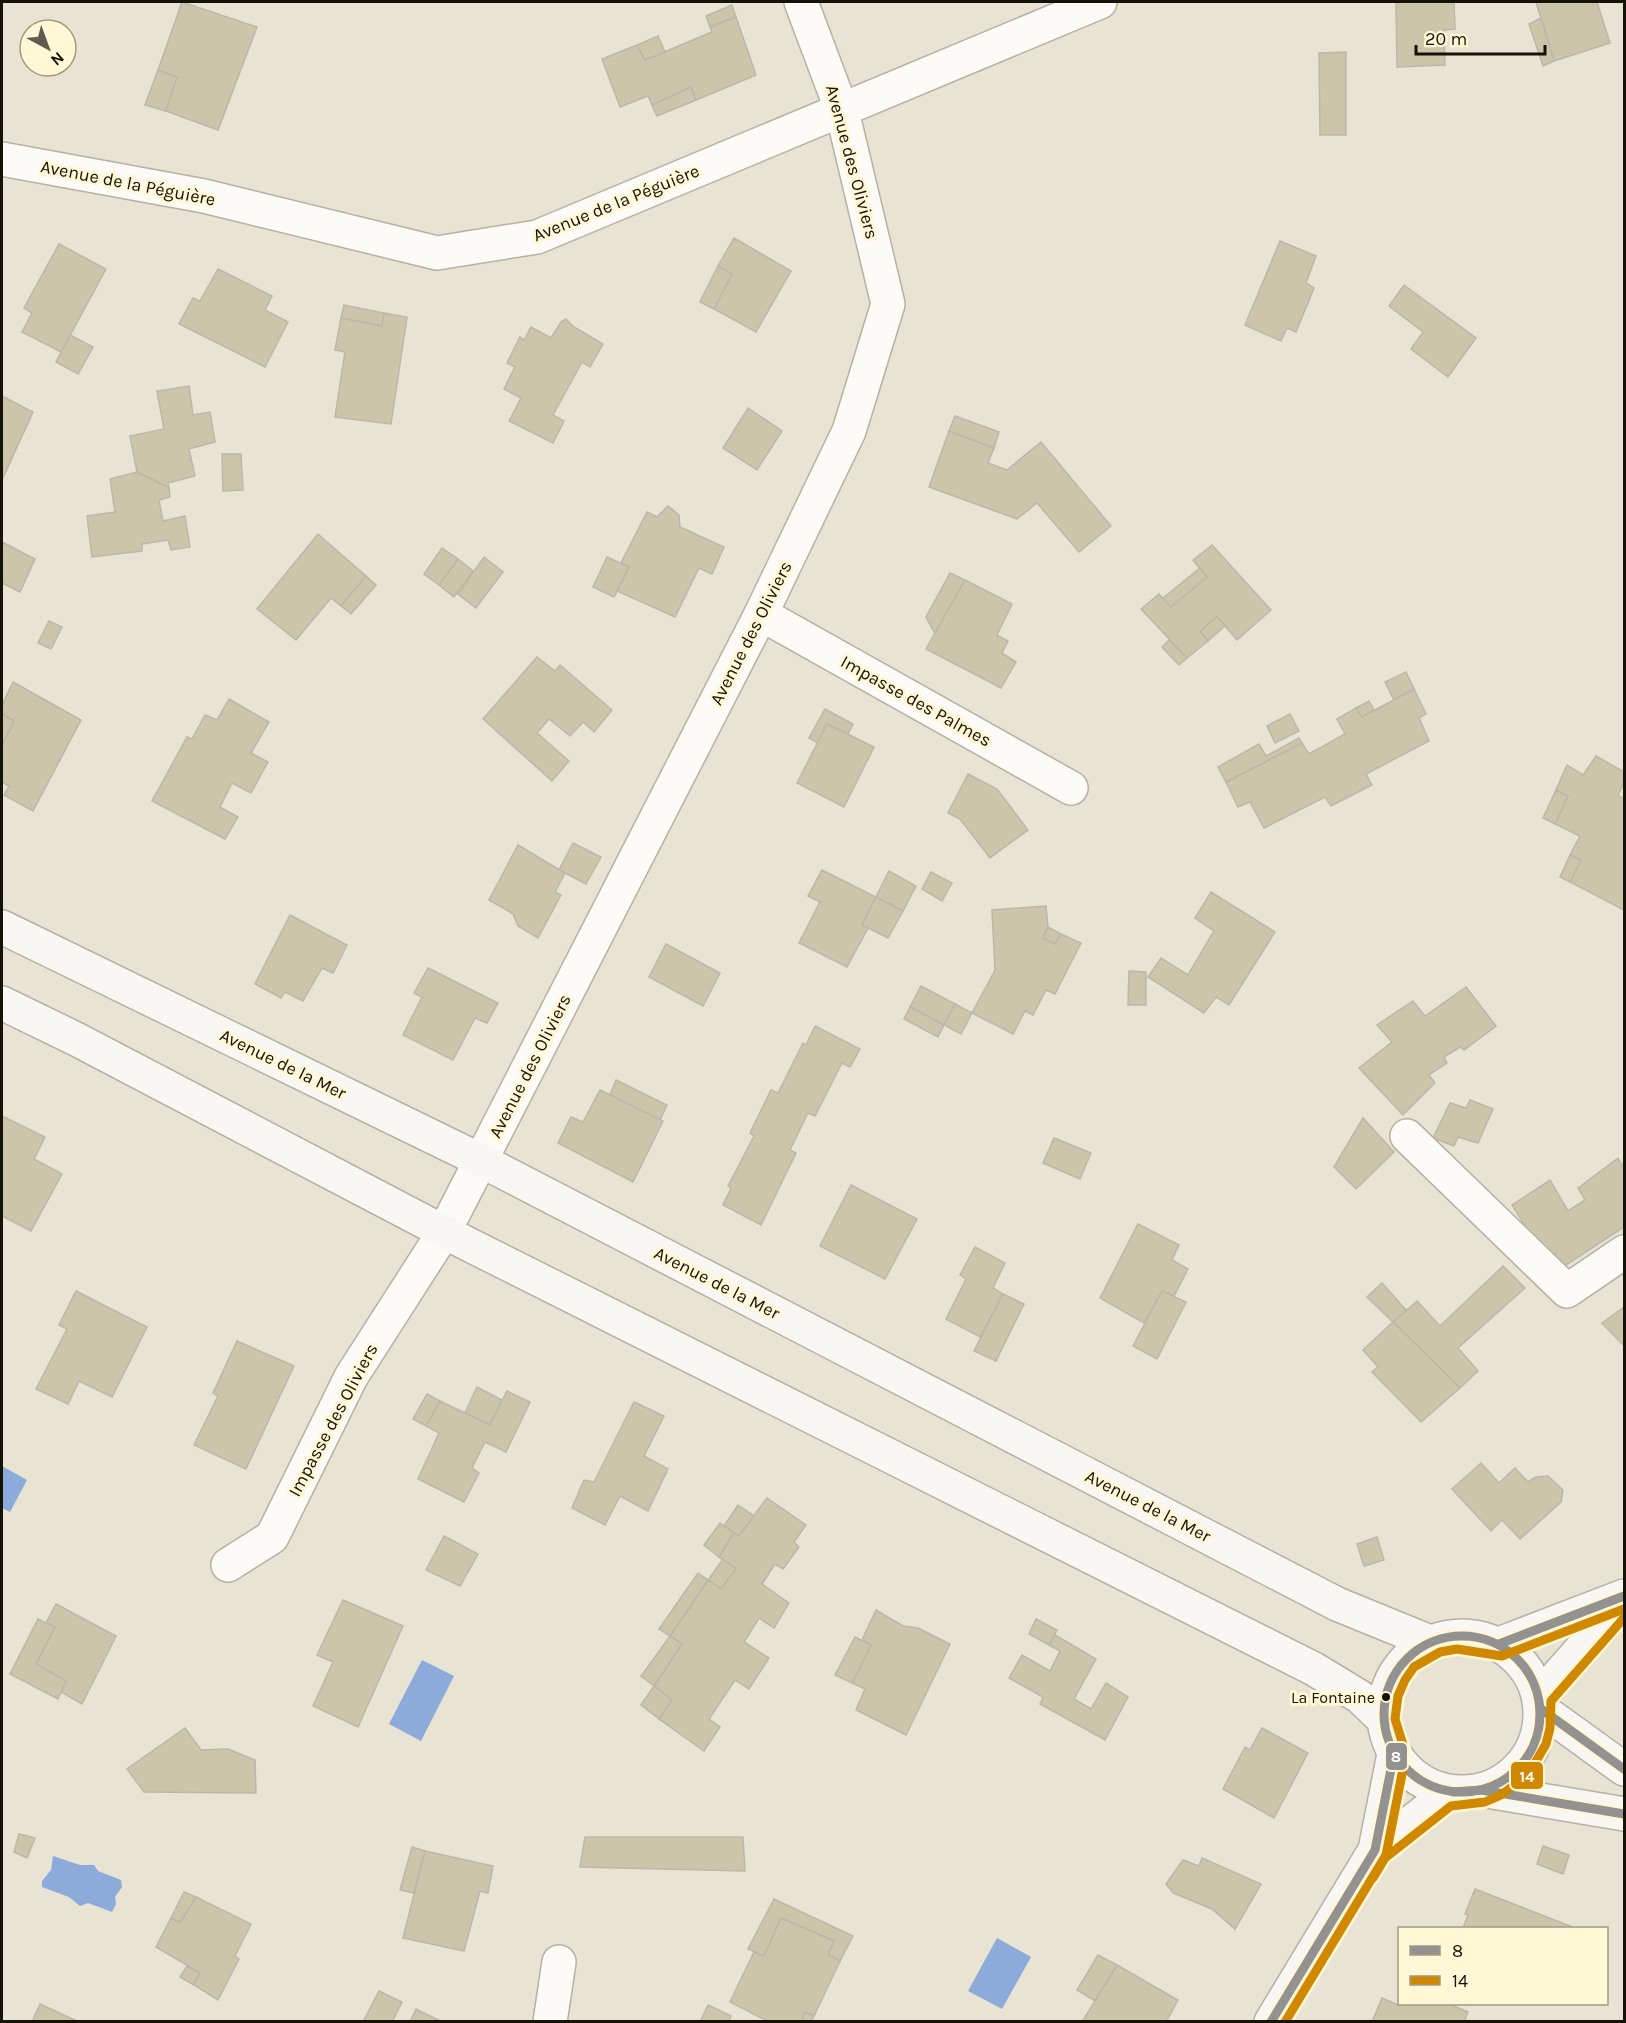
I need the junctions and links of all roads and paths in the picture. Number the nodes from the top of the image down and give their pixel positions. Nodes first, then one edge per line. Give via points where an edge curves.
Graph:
1 (801, 2) edge
2 (1100, 2) edge
3 (842, 111) junction
4 (2, 159) edge
5 (762, 614) junction
6 (1071, 788) dead end
7 (2, 927) edge
8 (2, 1003) edge
9 (1407, 1136) dead end
10 (482, 1161) junction
11 (444, 1232) junction
12 (1624, 1251) edge
13 (228, 1565) dead end
14 (1624, 1598) edge
15 (1430, 1642) junction
16 (1500, 1644) junction
17 (1540, 1703) junction
18 (1383, 1719) junction
19 (1394, 1754) junction
20 (1624, 1769) edge
21 (1466, 1791) junction
22 (1624, 1814) edge
23 (1375, 1850) junction
24 (559, 1962) dead end
25 (549, 2022) edge
26 (1271, 2022) edge

1 - 3 street, Avenue des Oliviers
2 - 3 street, Avenue de la Péguière
3 - 4 street, Avenue de la Péguière via 537,237 437,253 204,196
3 - 5 street, Avenue des Oliviers via 888,304 849,431
5 - 6 street, Impasse des Palmes
5 - 10 street, Avenue des Oliviers
7 - 10 street, Avenue de la Mer
8 - 11 street
9 - 12 street via 1567,1290
10 - 11 street, Avenue des Oliviers
10 - 15 street, Avenue de la Mer via 1337,1604
11 - 13 street, Impasse des Oliviers via 351,1377 272,1538
11 - 18 street via 1314,1669 1360,1697
14 - 16 street
14 - 17 street
15 - 16 street via 1453,1635
15 - 18 street via 1410,1655 1395,1673 1385,1696
16 - 17 street via 1524,1667
17 - 20 street
17 - 21 street via 1540,1727 1526,1760 1513,1774
18 - 19 street
19 - 21 street via 1418,1779
19 - 23 street
21 - 22 street
21 - 23 street
23 - 26 street
24 - 25 street

